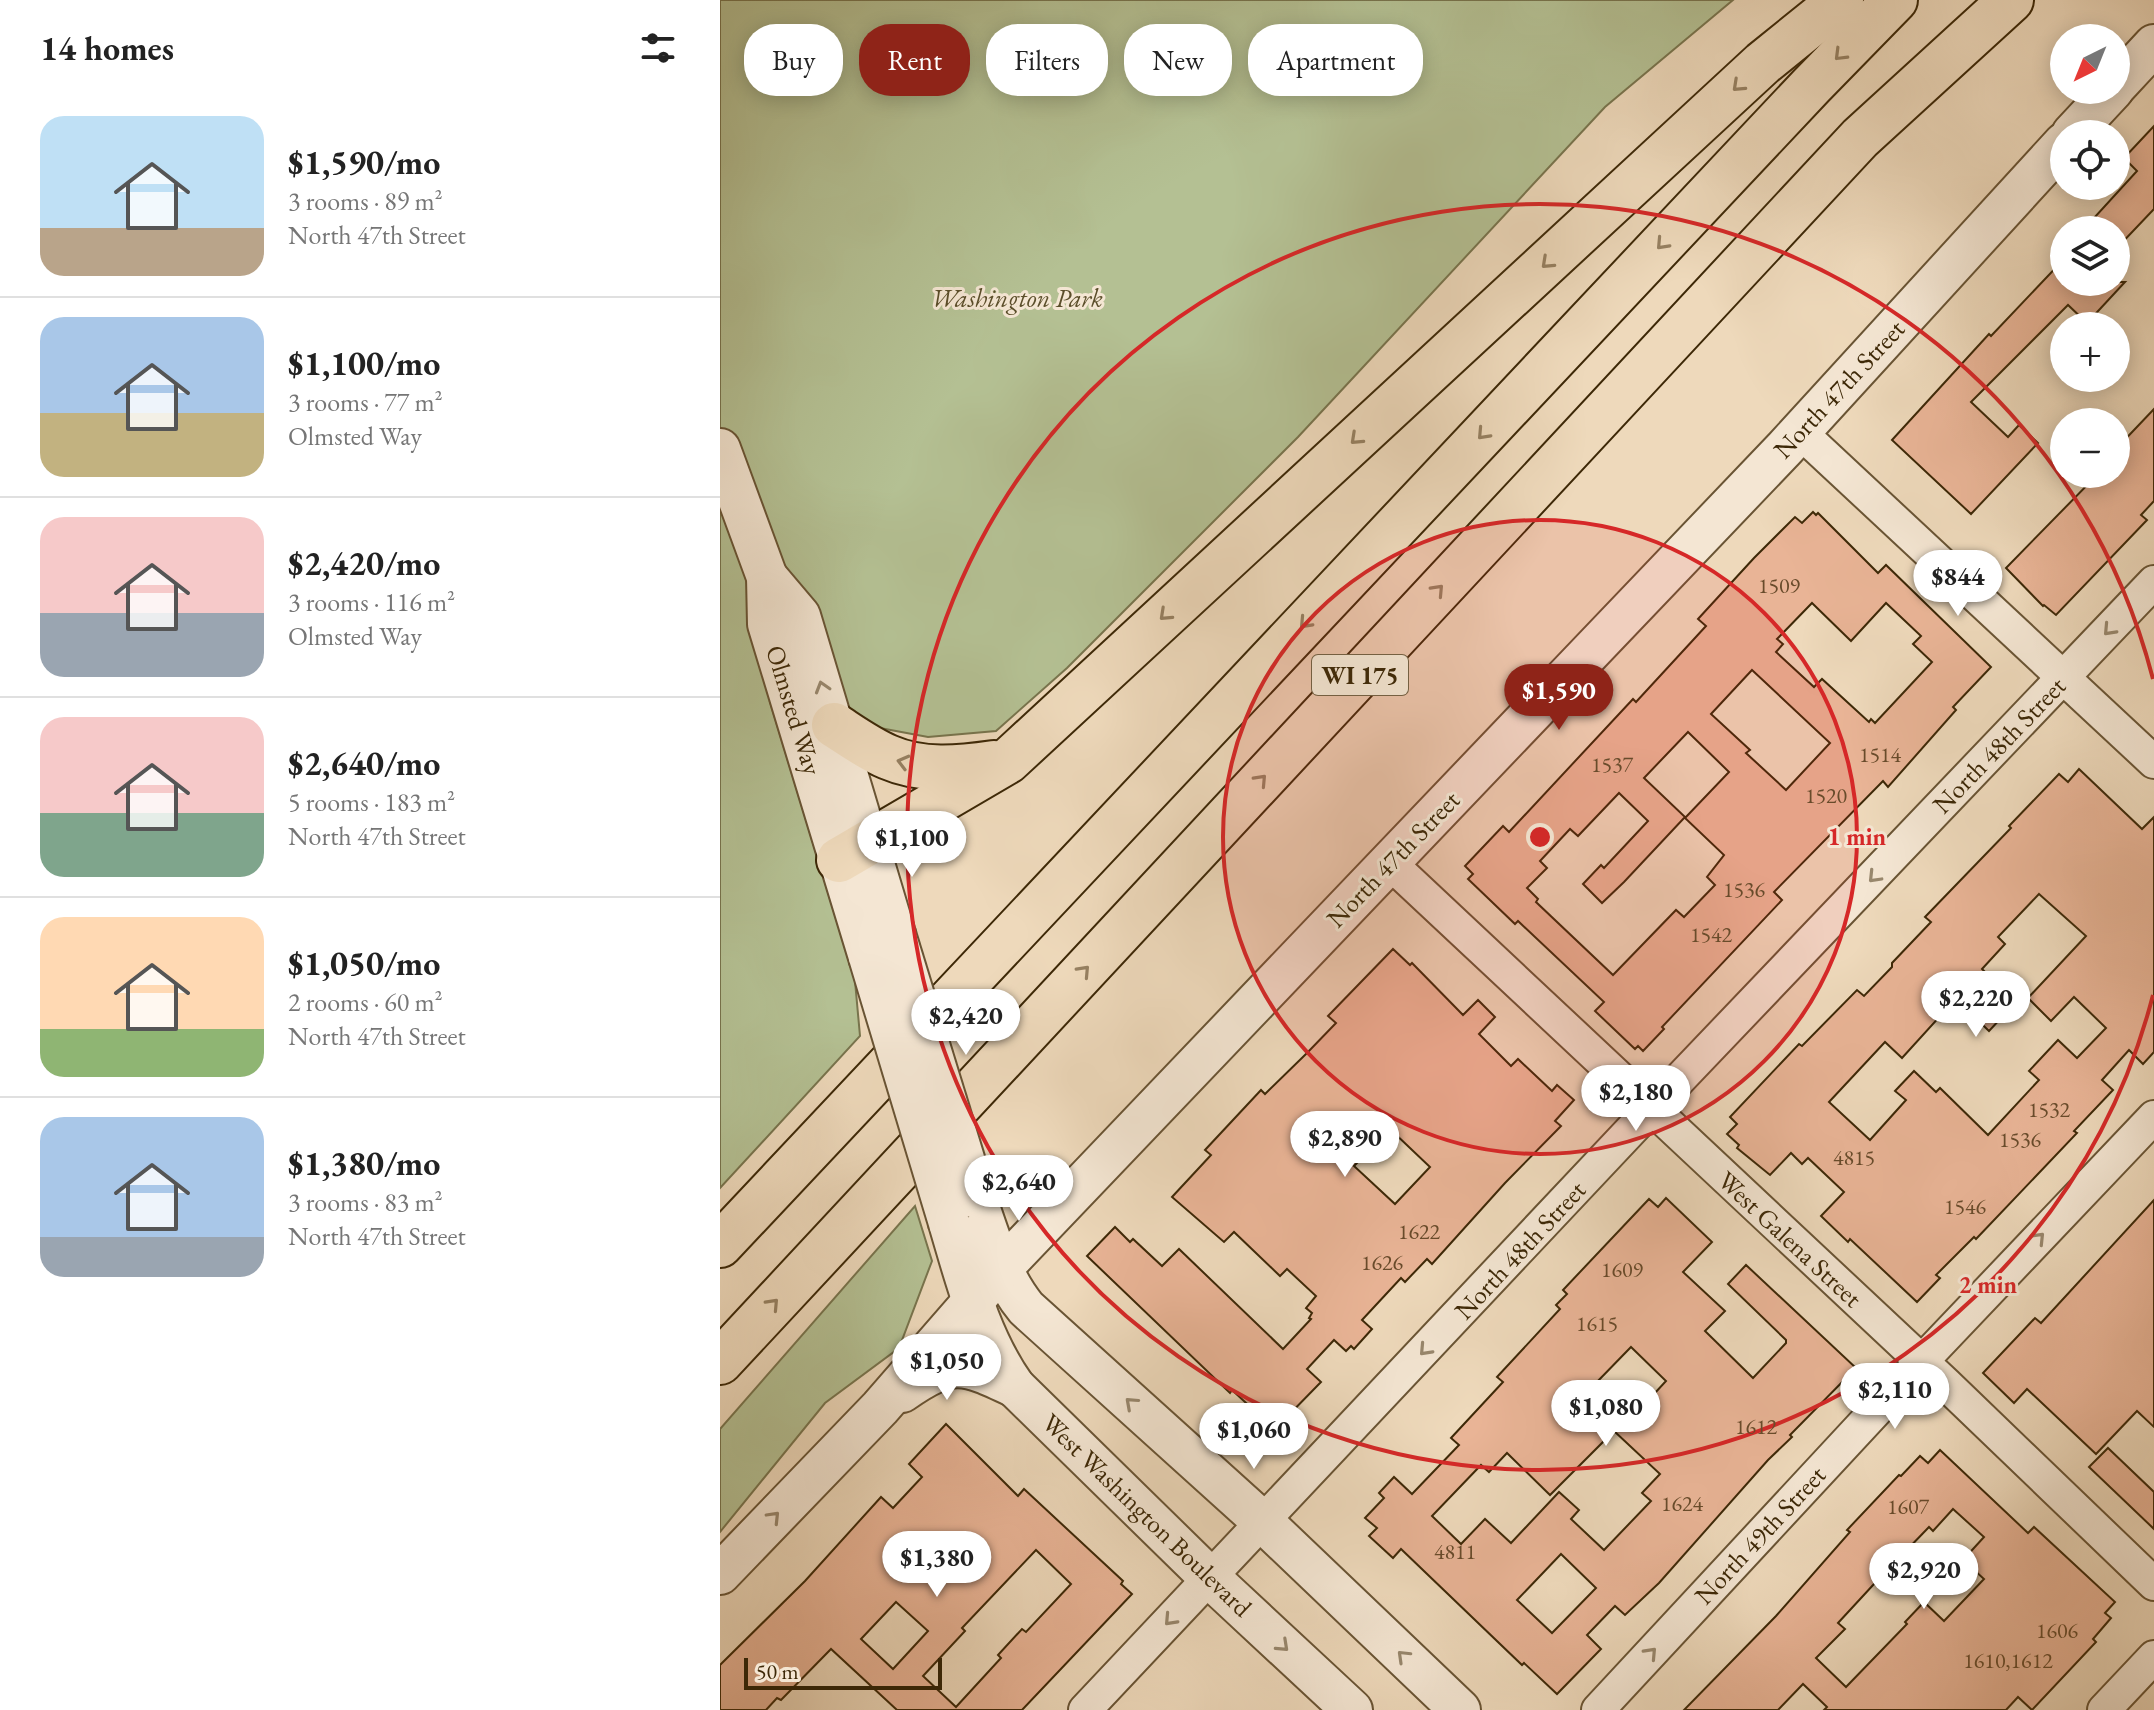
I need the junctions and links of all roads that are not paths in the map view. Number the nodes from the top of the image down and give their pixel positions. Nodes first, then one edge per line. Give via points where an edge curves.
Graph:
1 (1841, 0) edge
2 (1895, 0) edge
3 (2011, 0) edge
4 (2154, 45) edge
5 (2130, 71) edge
6 (2099, 104) edge
7 (2085, 120) edge
8 (2050, 158) edge
9 (1800, 432) junction
10 (720, 449) edge
11 (767, 577) junction
12 (2154, 582) edge
13 (2064, 679) junction
14 (834, 725) junction
15 (1008, 761) junction
16 (2154, 762) edge
17 (854, 851) junction
18 (1390, 863) junction
19 (1651, 1109) junction
20 (2154, 1117) edge
21 (963, 1210) junction
22 (720, 1245) edge
23 (1001, 1269) junction
24 (972, 1300) junction
25 (1922, 1361) junction
26 (720, 1362) edge
27 (1015, 1387) junction
28 (880, 1408) junction
29 (1263, 1522) junction
30 (720, 1574) edge
31 (1209, 1577) junction
32 (2154, 1584) edge
33 (2154, 1657) edge
34 (1085, 1710) edge
35 (1352, 1710) edge
36 (1460, 1710) edge
37 (1598, 1710) edge
38 (2104, 1710) edge

1 -> 15 highway via 1763,63
2 -> 22 highway, WI 175
26 -> 3 highway, WI 175 via 1860,138
4 - 5 street
6 - 7 street
8 - 9 street, North 47th Street
9 - 13 street
9 - 18 street, North 47th Street
10 - 11 street, Olmsted Way
14 -> 11 street, Olmsted Way via 800,616
11 - 17 street, Olmsted Way via 768,624
12 -> 13 street, North 48th Street
13 - 16 street
13 -> 19 street, North 48th Street
15 -> 14 highway via 957,768 921,766 889,758
14 - 17 street, Olmsted Way
15 - 17 highway
17 - 21 street, Olmsted Way, bridge
18 - 19 street, West Galena Street
18 - 23 street, North 47th Street
19 - 25 street, West Galena Street
19 -> 29 street, North 48th Street
25 -> 20 street, North 49th Street
21 - 23 street, Olmsted Way
21 - 24 street, Olmsted Way
23 - 24 street, North 47th Street
29 -> 23 street via 1026,1308
24 - 27 street, West Washington Boulevard via 998,1364
24 - 28 street, North 47th Street
25 - 32 street, West Galena Street
37 -> 25 street, North 49th Street
27 - 28 street via 983,1371 957,1366 923,1378
27 - 31 street, West Washington Boulevard
30 -> 28 street, North 47th Street
29 - 31 street, North 48th Street
36 -> 29 street
31 -> 34 street, North 48th Street
31 -> 35 street, West Washington Boulevard
33 - 38 street

